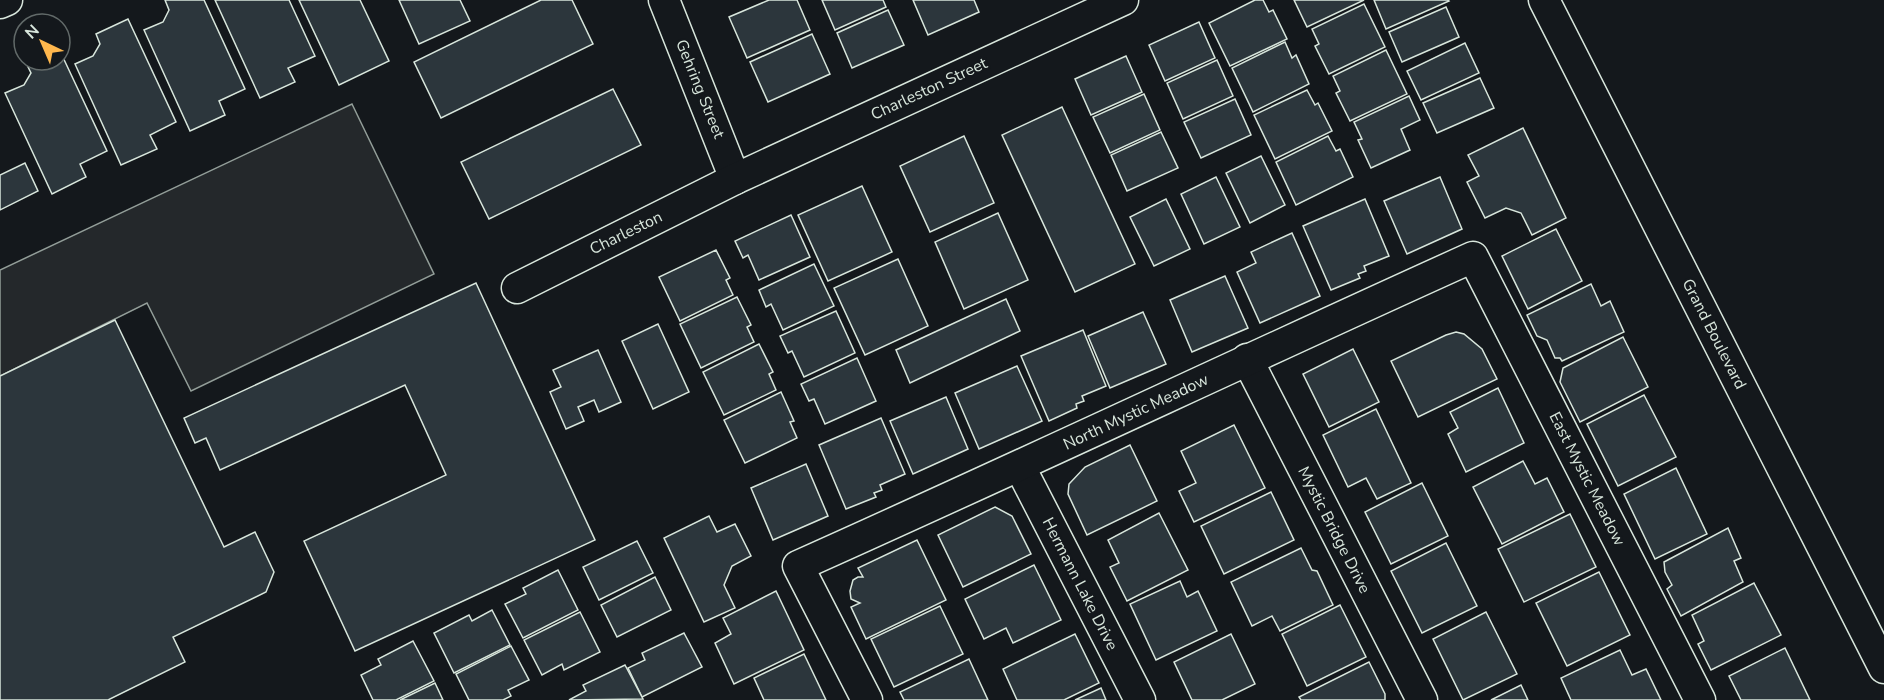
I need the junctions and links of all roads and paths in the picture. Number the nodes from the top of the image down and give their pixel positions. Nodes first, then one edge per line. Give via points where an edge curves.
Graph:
1 (7, 0) edge
2 (664, 0) edge
3 (1124, 0) edge
4 (1544, 0) edge
5 (0, 3) edge
6 (735, 179) junction
7 (1473, 257) joint
8 (517, 288) dead end
9 (1247, 359) junction
10 (1020, 467) junction
11 (1884, 668) edge
12 (867, 700) edge
13 (1140, 700) edge
14 (1422, 700) edge
15 (1700, 700) edge

1 - 5 street
2 - 6 street, Gehring Street
3 - 6 street, Charleston Street
4 - 11 street, Grand Boulevard
6 - 8 street, Charleston
7 - 9 street, North Mystic Meadow
7 - 15 street, East Mystic Meadow
9 - 10 street, North Mystic Meadow
9 - 14 street, Mystic Bridge Drive
10 - 12 street, North Mystic Meadow via 798,566
10 - 13 street, Hermann Lake Drive

